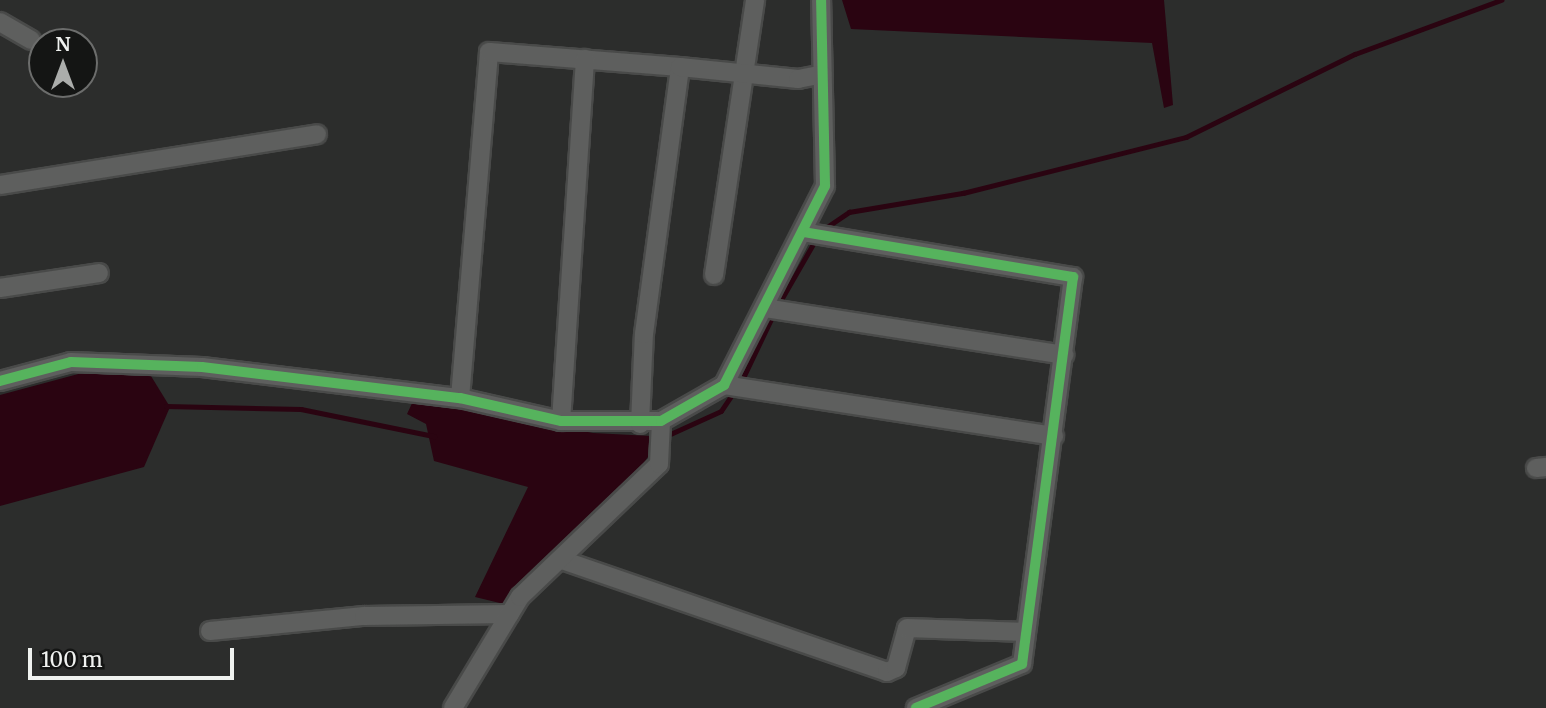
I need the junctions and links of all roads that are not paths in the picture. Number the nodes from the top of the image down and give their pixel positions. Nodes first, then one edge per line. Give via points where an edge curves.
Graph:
1 (755, 0) edge
2 (821, 0) edge
3 (0, 22) edge
4 (28, 38) edge
5 (585, 59) junction
6 (680, 67) junction
7 (743, 74) junction
8 (823, 74) junction
9 (317, 134) dead end
10 (0, 185) edge
11 (814, 234) junction
12 (99, 273) dead end
13 (714, 275) dead end
14 (0, 288) edge
15 (772, 309) junction
16 (1064, 355) junction
17 (0, 381) edge
18 (733, 386) junction
19 (460, 398) junction
20 (561, 421) junction
21 (640, 424) junction
22 (661, 433) junction
23 (1054, 436) junction
24 (562, 560) junction
25 (510, 614) junction
26 (211, 631) dead end
27 (1026, 632) junction
28 (453, 708) edge
29 (916, 708) edge

1 - 7 street
2 - 8 street
3 - 4 street
5 - 6 street
5 - 19 street via 489,51
5 - 20 street
6 - 7 street
6 - 21 street via 643,334
7 - 8 street
7 - 13 street
8 - 11 street via 825,186
9 - 10 street
11 - 15 street
11 - 16 street via 1073,276
12 - 14 street
15 - 16 street
15 - 18 street
16 - 23 street
17 - 19 street via 71,362 190,366
18 - 22 street
18 - 23 street
19 - 20 street
20 - 21 street
21 - 22 street
22 - 24 street via 659,464
23 - 27 street
24 - 25 street
24 - 27 street via 887,671 896,668 907,628
25 - 26 street via 364,616
25 - 28 street
27 - 29 street via 1018,668

